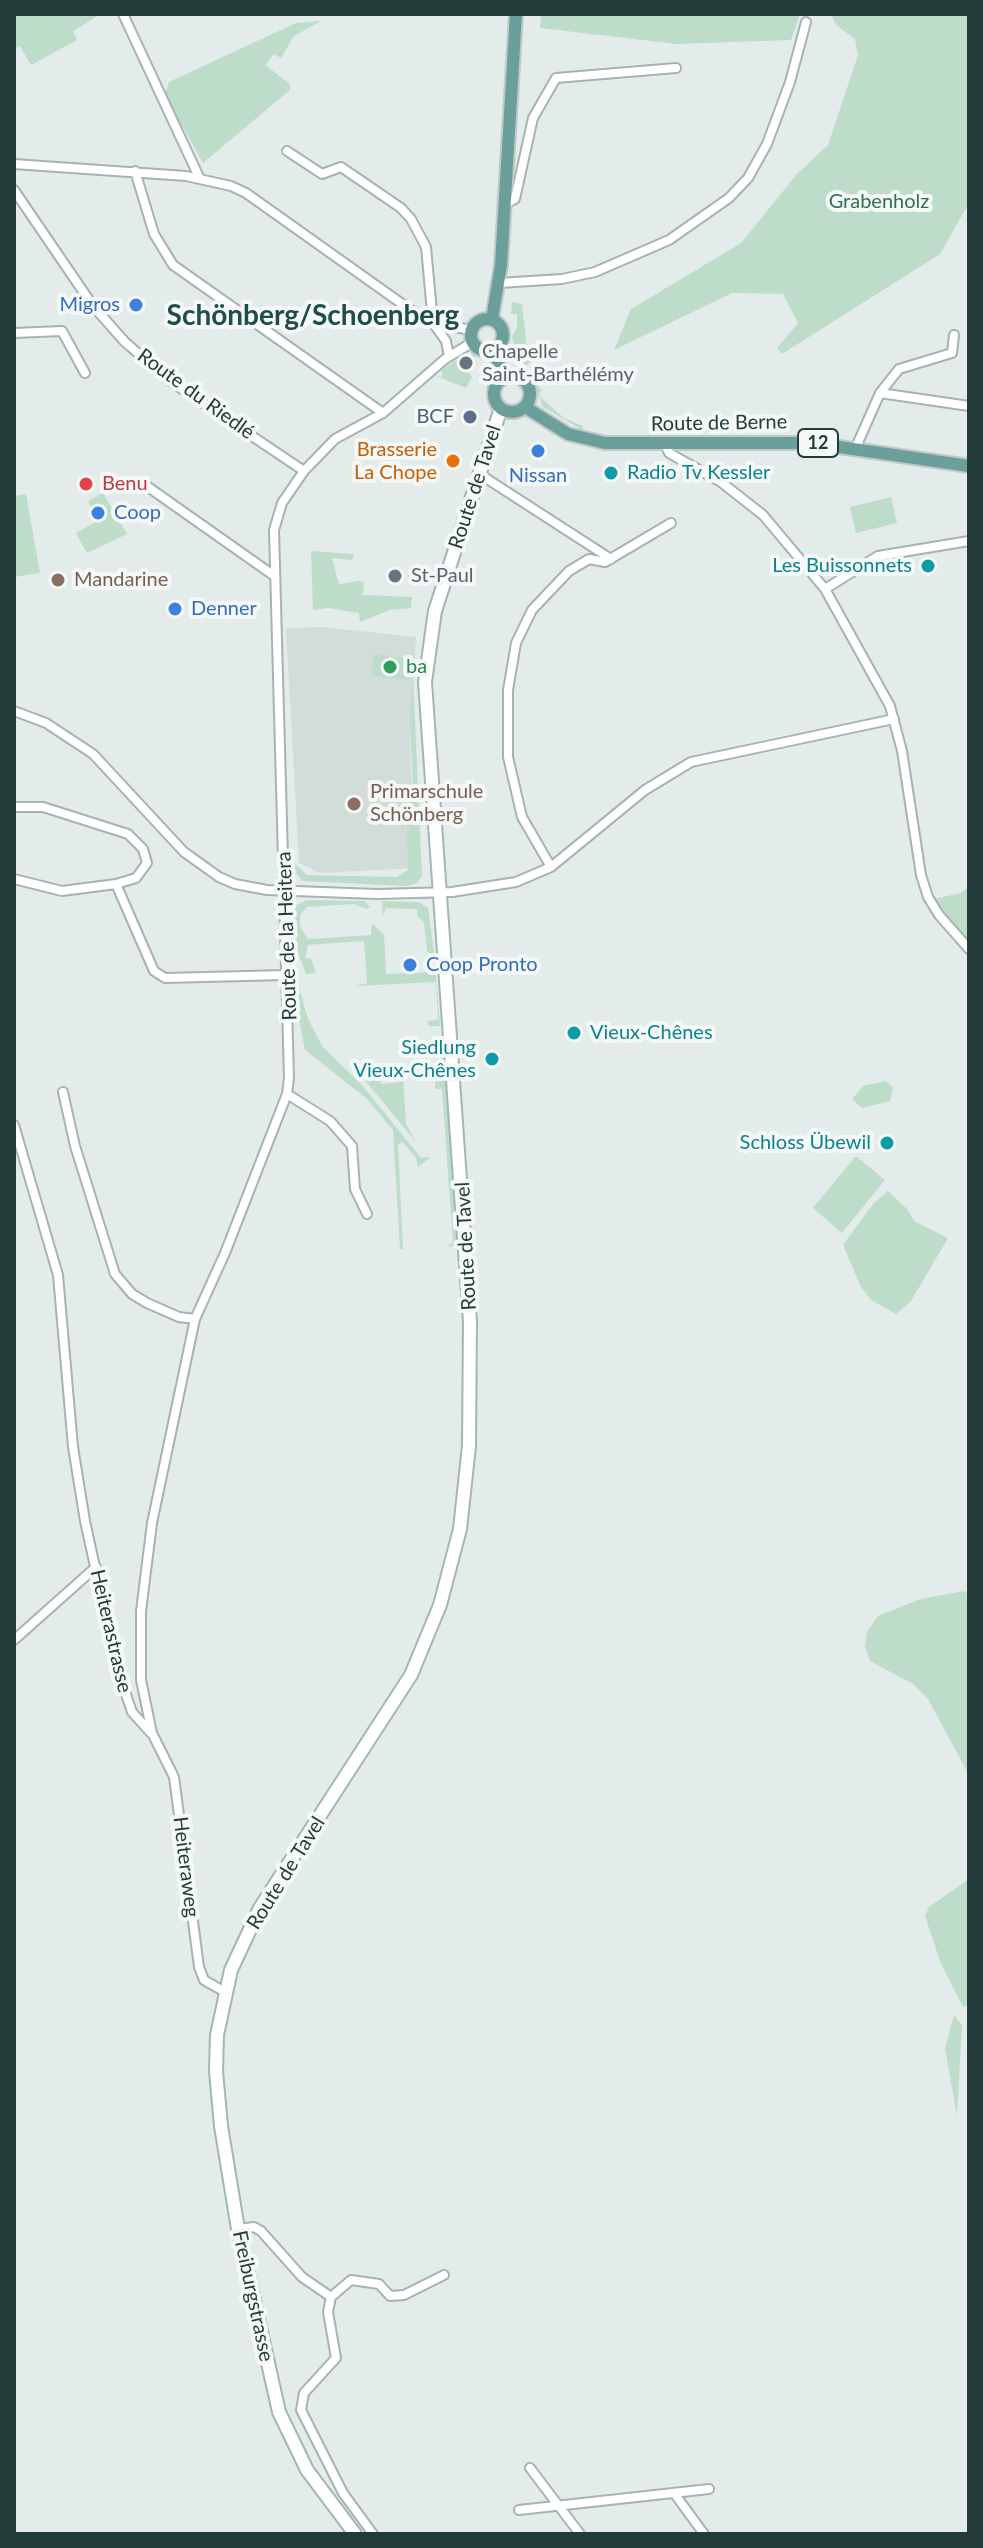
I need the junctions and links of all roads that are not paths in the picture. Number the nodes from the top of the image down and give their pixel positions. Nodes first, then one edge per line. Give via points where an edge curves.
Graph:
1 (123, 14) edge
2 (516, 14) edge
3 (806, 22) dead end
4 (676, 68) dead end
5 (287, 151) dead end
6 (14, 164) edge
7 (135, 171) junction
8 (199, 177) junction
9 (14, 190) edge
10 (505, 204) junction
11 (499, 283) junction
12 (492, 319) junction
13 (433, 323) junction
14 (14, 333) edge
15 (954, 335) dead end
16 (472, 336) junction
17 (494, 350) junction
18 (449, 356) junction
19 (85, 373) dead end
20 (504, 378) junction
21 (880, 393) junction
22 (969, 406) edge
23 (525, 407) junction
24 (501, 408) junction
25 (383, 413) junction
26 (665, 444) junction
27 (856, 447) junction
28 (969, 466) edge
29 (304, 471) junction
30 (481, 475) junction
31 (141, 482) dead end
32 (671, 523) dead end
33 (969, 541) edge
34 (611, 559) junction
35 (273, 575) junction
36 (825, 589) junction
37 (14, 711) edge
38 (894, 719) junction
39 (14, 807) edge
40 (551, 867) junction
41 (14, 879) edge
42 (116, 884) junction
43 (285, 891) junction
44 (438, 893) junction
45 (969, 949) edge
46 (286, 975) junction
47 (63, 1092) dead end
48 (287, 1094) junction
49 (14, 1125) edge
50 (367, 1214) dead end
51 (195, 1319) junction
52 (96, 1567) junction
53 (14, 1640) edge
54 (152, 1733) junction
55 (225, 1992) junction
56 (217, 2035) joint
57 (238, 2229) junction
58 (444, 2275) dead end
59 (331, 2297) junction
60 (530, 2468) dead end
61 (709, 2489) dead end
62 (674, 2493) junction
63 (559, 2506) junction
64 (519, 2510) dead end
65 (700, 2533) edge
66 (355, 2534) edge
67 (373, 2534) edge
68 (580, 2534) edge

1 - 8 street
2 - 10 main road
3 - 11 street via 767,144 748,178 722,204 669,240 595,272
4 - 10 street via 556,78 533,118 515,199
5 - 13 street via 322,174 341,167 411,219 426,247
6 - 7 street
7 - 8 street
7 - 25 street via 154,234 173,265
8 - 13 street via 246,193
9 - 29 street, Route du Riedlé via 93,306 125,342 170,381
10 - 11 main road
11 - 12 main road
12 - 16 main road via 480,320
12 - 17 main road via 504,337
13 - 16 street
13 - 18 street
14 - 19 street via 62,331
15 - 21 street via 952,353 899,369
16 - 17 main road via 482,350
16 - 18 street, Route de la Heitera
17 - 20 main road
18 - 25 street, Route de la Heitera
20 - 23 main road via 515,377 528,386
20 - 24 main road via 494,395
21 - 22 street
21 - 27 street
23 - 24 main road via 513,412
23 - 26 main road, Route de Berne / 12 via 552,426 587,440
24 - 30 main road, Route de Tavel
25 - 29 street, Route de la Heitera via 335,439
26 - 27 main road, Route de Berne / 12 via 767,441
26 - 36 street via 669,453 728,487 763,515
27 - 28 main road, Route de Berne / 12
29 - 35 street, Route de la Heitera via 282,503 274,530
30 - 34 street
30 - 44 main road, Route de Tavel via 446,574 426,658 424,709
31 - 35 street
32 - 34 street
33 - 36 street via 878,556
34 - 40 street via 589,559 557,581 526,620 513,654 507,717 510,770 522,817
35 - 43 street, Route de la Heitera
36 - 38 street
37 - 43 street via 46,723 93,754 201,866 235,884
38 - 40 street via 691,762 645,790
38 - 45 street via 921,875 934,909
39 - 42 street via 43,807 128,834 143,849 147,863 136,878
40 - 44 street via 499,887
41 - 42 street via 62,891
42 - 46 street via 154,971 165,978
43 - 44 street
43 - 46 street, Route de la Heitera
44 - 55 main road, Route de Tavel via 470,1322 469,1435 460,1529 440,1605 411,1675 260,1908
46 - 48 street, Route de la Heitera
47 - 51 street via 115,1274 147,1303
48 - 50 street via 330,1121 352,1146 355,1189
48 - 51 street, Route de la Heitera
49 - 52 street, Heiterastrasse via 58,1275 73,1447
51 - 54 street, Heiterastrasse via 152,1523 141,1611 141,1680
52 - 53 street
52 - 54 street, Heiterastrasse via 124,1692 138,1721
54 - 55 street, Heiteraweg via 174,1777 199,1967 208,1984
55 - 56 main road, Route de Tavel
56 - 57 main road, Freiburgstrasse via 217,2099
57 - 59 street via 261,2231 302,2277
57 - 66 main road, Freiburgstrasse via 279,2412 307,2470
58 - 59 street via 404,2295 390,2296 379,2284 351,2280
59 - 67 street via 328,2312 336,2358 304,2393 301,2410 343,2493
60 - 63 street
61 - 62 street
62 - 63 street
62 - 65 street
63 - 64 street
63 - 68 street

